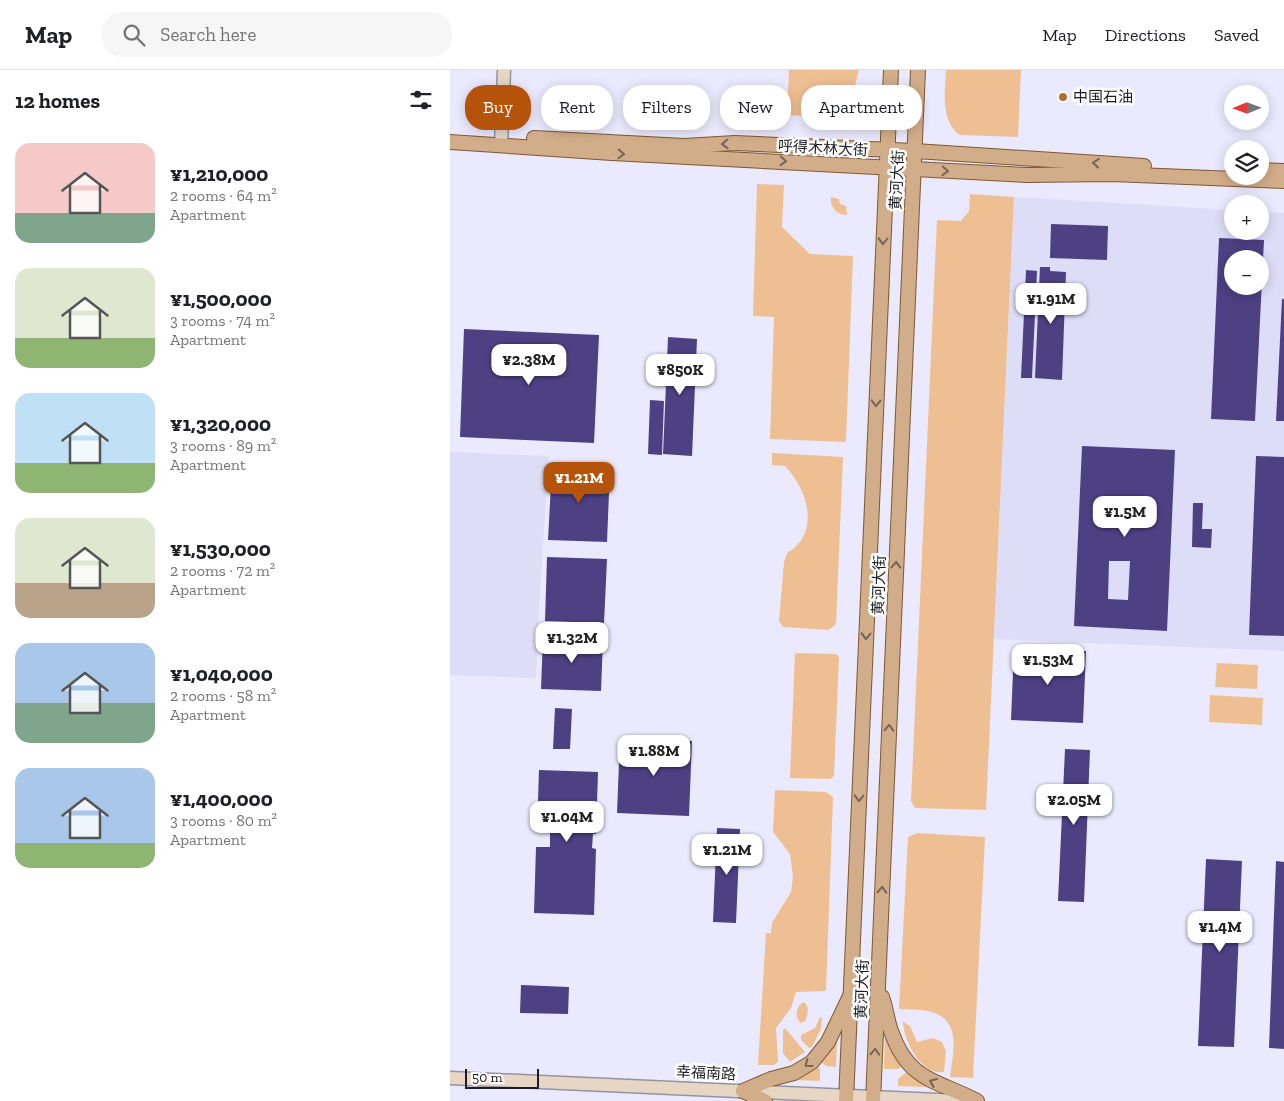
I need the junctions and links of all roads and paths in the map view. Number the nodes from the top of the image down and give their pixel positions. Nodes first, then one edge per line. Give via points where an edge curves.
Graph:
1 (504, 70) edge
2 (890, 70) edge
3 (918, 70) edge
4 (450, 134) edge
5 (501, 141) junction
6 (450, 142) edge
7 (886, 151) junction
8 (914, 151) junction
9 (886, 168) junction
10 (914, 169) junction
11 (1224, 170) edge
12 (1269, 170) edge
13 (1284, 171) edge
14 (1284, 181) edge
15 (878, 986) junction
16 (851, 994) junction
17 (450, 1078) edge
18 (744, 1091) junction
19 (847, 1099) edge
20 (873, 1099) edge
21 (765, 1101) edge
22 (960, 1101) edge
23 (977, 1101) edge

1 - 5 main road
2 - 7 main road, 黄河大街
3 - 8 main road, 黄河大街
4 - 5 main road, 呼得木林大街
5 - 6 main road, 呼得木林大街
7 -> 5 main road, 呼得木林大街 via 735,143 684,146
5 -> 9 main road, 呼得木林大街 via 612,153
7 - 8 main road, 呼得木林大街
7 - 9 main road, 黄河大街
8 - 10 main road, 黄河大街
11 -> 8 main road, 呼得木林大街
9 - 10 main road, 呼得木林大街
9 -> 16 main road, 黄河大街
10 -> 14 main road, 呼得木林大街 via 1050,176 1112,174
15 -> 10 main road, 黄河大街
12 - 13 main road
20 -> 15 main road, 黄河大街
23 -> 15 main road via 932,1082 906,1063 890,1030
16 -> 18 main road via 828,1042 812,1062 794,1073
16 - 19 main road, 黄河大街
17 - 18 main road, 幸福南路
18 - 19 main road, 幸福南路
18 - 21 main road
19 - 20 main road, 幸福南路
20 - 22 main road, 幸福南路

